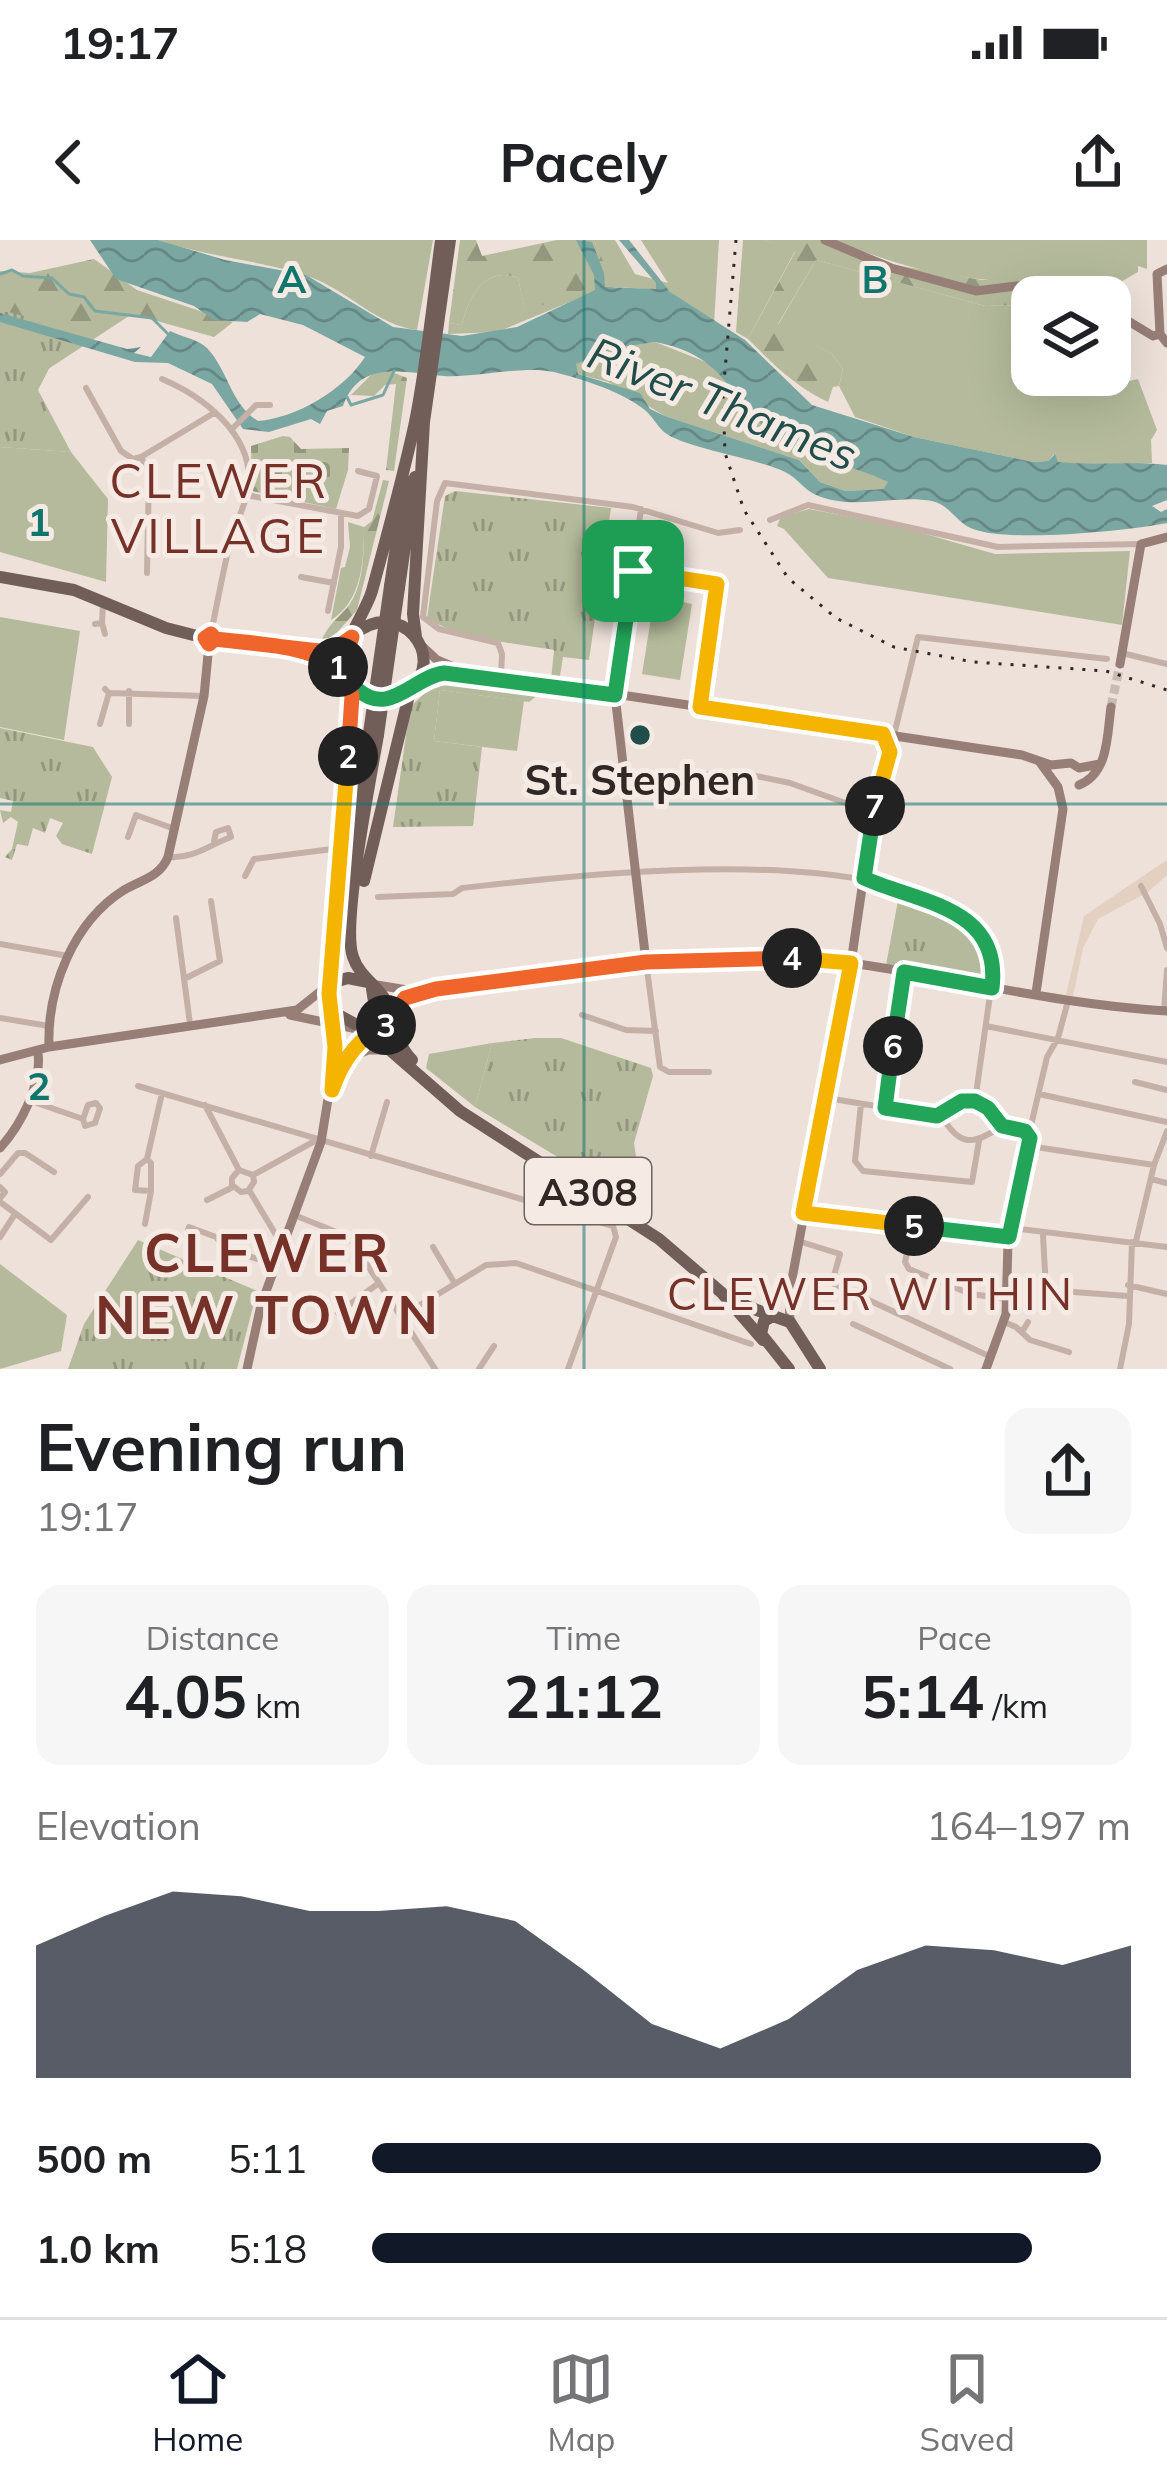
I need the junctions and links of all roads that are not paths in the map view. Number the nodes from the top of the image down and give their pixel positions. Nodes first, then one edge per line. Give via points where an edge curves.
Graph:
1 (441, 240) edge
2 (450, 240) edge
3 (822, 241) edge
4 (1167, 269) edge
5 (1011, 287) edge
6 (438, 293) junction
7 (1164, 320) edge
8 (1131, 324) edge
9 (1164, 338) edge
10 (162, 379) dead end
11 (86, 388) dead end
12 (270, 405) dead end
13 (214, 412) junction
14 (420, 418) junction
15 (234, 427) junction
16 (141, 457) junction
17 (358, 471) dead end
18 (246, 495) junction
19 (641, 508) junction
20 (341, 514) junction
21 (770, 520) dead end
22 (740, 530) dead end
23 (1167, 538) edge
24 (1141, 544) junction
25 (633, 571) junction
26 (147, 573) dead end
27 (0, 577) edge
28 (301, 577) dead end
29 (334, 583) junction
30 (104, 600) junction
31 (328, 611) dead end
32 (105, 634) dead end
33 (354, 635) junction
34 (210, 639) junction
35 (418, 640) junction
36 (300, 651) junction
37 (1121, 658) joint
38 (1107, 659) dead end
39 (1167, 664) edge
40 (474, 674) junction
41 (501, 677) junction
42 (350, 680) junction
43 (412, 687) junction
44 (129, 691) junction
45 (615, 695) junction
46 (204, 696) junction
47 (700, 707) junction
48 (1111, 707) tunnel mouth
49 (100, 724) dead end
50 (129, 724) dead end
51 (373, 734) junction
52 (893, 742) junction
53 (1039, 760) junction
54 (1100, 764) junction
55 (1059, 765) junction
56 (1079, 768) junction
57 (622, 776) junction
58 (1056, 783) junction
59 (1078, 786) junction
60 (1063, 809) junction
61 (873, 813) junction
62 (176, 829) junction
63 (128, 837) dead end
64 (214, 842) dead end
65 (340, 848) junction
66 (168, 857) junction
67 (634, 870) junction
68 (245, 876) dead end
69 (864, 878) junction
70 (1141, 886) dead end
71 (378, 897) dead end
72 (211, 901) dead end
73 (176, 918) dead end
74 (351, 930) junction
75 (0, 944) edge
76 (1167, 948) edge
77 (335, 953) junction
78 (68, 956) junction
79 (646, 962) junction
80 (851, 963) junction
81 (1167, 970) edge
82 (904, 972) junction
83 (184, 979) junction
84 (331, 983) junction
85 (369, 983) junction
86 (436, 989) junction
87 (991, 992) junction
88 (1036, 993) junction
89 (1068, 1001) junction
90 (329, 1006) junction
91 (1166, 1011) edge
92 (582, 1015) dead end
93 (267, 1016) junction
94 (0, 1018) edge
95 (392, 1019) junction
96 (325, 1021) junction
97 (49, 1026) junction
98 (986, 1026) junction
99 (190, 1028) junction
100 (656, 1030) junction
101 (367, 1034) junction
102 (1056, 1040) junction
103 (44, 1050) junction
104 (392, 1052) junction
105 (0, 1060) edge
106 (345, 1060) junction
107 (1167, 1062) edge
108 (709, 1072) dead end
109 (1135, 1082) dead end
110 (138, 1086) dead end
111 (332, 1090) junction
112 (1167, 1090) edge
113 (162, 1093) junction
114 (1039, 1094) junction
115 (827, 1098) junction
116 (28, 1100) junction
117 (975, 1101) junction
118 (387, 1102) dead end
119 (861, 1104) junction
120 (205, 1105) junction
121 (885, 1108) junction
122 (940, 1115) junction
123 (83, 1119) dead end
124 (1167, 1122) edge
125 (1002, 1126) junction
126 (1167, 1131) edge
127 (1029, 1140) junction
128 (979, 1141) junction
129 (319, 1142) junction
130 (1166, 1143) edge
131 (0, 1148) edge
132 (371, 1156) junction
133 (147, 1159) junction
134 (1154, 1165) junction
135 (238, 1170) junction
136 (53, 1172) dead end
137 (0, 1174) edge
138 (253, 1174) junction
139 (1150, 1179) junction
140 (1167, 1183) edge
141 (0, 1187) edge
142 (233, 1187) junction
143 (249, 1190) junction
144 (151, 1192) junction
145 (88, 1197) dead end
146 (0, 1200) edge
147 (207, 1200) dead end
148 (803, 1213) junction
149 (15, 1214) junction
150 (294, 1215) junction
151 (145, 1224) dead end
152 (913, 1226) junction
153 (1010, 1232) junction
154 (1043, 1234) junction
155 (186, 1236) dead end
156 (0, 1237) edge
157 (798, 1241) junction
158 (1134, 1242) junction
159 (282, 1245) junction
160 (433, 1246) dead end
161 (1167, 1247) edge
162 (275, 1264) junction
163 (379, 1283) junction
164 (455, 1284) junction
165 (1128, 1285) junction
166 (596, 1292) junction
167 (1167, 1294) edge
168 (1129, 1296) junction
169 (1007, 1298) junction
170 (338, 1313) dead end
171 (403, 1316) junction
172 (784, 1320) junction
173 (1004, 1322) junction
174 (1028, 1322) dead end
175 (854, 1324) dead end
176 (1022, 1332) junction
177 (760, 1343) junction
178 (494, 1346) dead end
179 (1069, 1352) dead end
180 (991, 1357) junction
181 (247, 1369) edge
182 (435, 1369) edge
183 (479, 1369) edge
184 (568, 1369) edge
185 (789, 1369) edge
186 (820, 1369) edge
187 (950, 1369) edge
188 (986, 1369) edge
189 (1120, 1369) edge

1 - 6 main road
2 - 6 main road
3 - 5 street via 976,291
4 - 7 street via 1156,274
6 - 14 main road
7 - 9 street
8 - 9 street
10 - 13 street
11 - 16 street via 121,452
12 - 15 street via 254,403
13 - 15 street
13 - 16 street
14 - 33 main road
14 - 35 main road
14 - 51 main road, bridge
15 - 18 street via 248,467
16 - 26 street via 149,473
17 - 20 street via 377,476 365,513
18 - 20 street
18 - 34 street
19 - 22 street via 718,533
19 - 25 street
19 - 41 street via 445,483 423,617 439,629 498,643
20 - 29 street
21 - 24 street via 808,505 998,547
23 - 24 street
24 - 37 street
25 - 45 street
25 - 47 street via 717,584
27 - 30 main road
28 - 29 street
29 - 31 street
30 - 32 street
30 - 34 main road
33 - 35 main road via 390,621
33 - 36 main road via 333,650
33 - 42 main road via 345,656
34 - 36 main road
34 - 46 street
35 - 40 street via 437,660
35 - 43 main road via 423,664
36 - 42 main road via 331,662
37 - 39 street
38 - 52 street via 918,638
40 - 41 street
40 - 43 street via 439,673
41 - 45 street
42 - 43 main road via 381,700
42 - 65 main road
43 - 74 main road
44 - 46 street
44 - 49 street via 107,691
44 - 50 street
45 - 47 street
45 - 57 street
46 - 62 street
47 - 52 street
48 - 54 street
51 - 74 main road
51 - 77 main road
52 - 53 street
52 - 61 street
53 - 55 street
53 - 58 street
54 - 56 street
54 - 59 street
55 - 56 street
55 - 58 street
56 - 59 street
57 - 61 street via 746,774
57 - 67 street
58 - 59 street
58 - 60 street
59 - 60 street
60 - 88 street
61 - 69 street
62 - 63 street via 136,815
62 - 66 street
64 - 66 street via 186,859
65 - 68 street via 254,859
65 - 77 main road
66 - 78 street via 163,869 88,919
67 - 69 street
67 - 71 street
67 - 79 street
69 - 80 street
69 - 87 street via 944,905 968,922 992,956
70 - 76 street
72 - 83 street via 220,962
73 - 83 street
74 - 85 main road via 352,956
75 - 78 street
77 - 84 main road
78 - 97 street
79 - 80 street
79 - 86 street
79 - 100 street
80 - 82 street
80 - 115 street
81 - 91 street
82 - 87 street
82 - 121 street
83 - 99 street
84 - 85 main road
84 - 90 main road
84 - 93 street via 304,1007
85 - 86 street
85 - 95 main road, A308
85 - 101 main road via 376,1008
86 - 95 street via 405,998
87 - 88 street
87 - 98 street
88 - 89 street
89 - 91 street
89 - 102 street
90 - 96 street
90 - 101 main road
92 - 100 street
93 - 96 street
93 - 99 street
94 - 97 street
95 - 101 main road
95 - 172 main road, A308 via 404,1052 461,1104 652,1224 746,1306
96 - 101 street
96 - 111 street via 335,1047
97 - 103 street
98 - 102 street
98 - 117 street
99 - 103 street
100 - 108 street via 664,1071
101 - 104 main road, A308
101 - 106 street
102 - 107 street
102 - 114 street
103 - 105 street
103 - 116 street
104 - 106 street
104 - 177 main road, A308 via 460,1111 659,1239 722,1293
106 - 111 street
109 - 112 street
110 - 113 street
111 - 129 street
113 - 120 street
113 - 133 street
114 - 124 street
114 - 127 street
115 - 119 street
115 - 148 street
116 - 123 street
116 - 131 street
117 - 122 street
117 - 125 street
118 - 132 street
119 - 121 street
119 - 128 street via 855,1161 863,1171 972,1182
120 - 129 street
120 - 135 street
121 - 122 street
122 - 128 street via 956,1137
125 - 127 street
125 - 128 street
126 - 130 street
127 - 134 street
127 - 153 street
129 - 132 street
129 - 138 street
129 - 150 street
130 - 134 street
132 - 166 street via 610,1224 616,1237
133 - 144 street
133 - 144 street via 133,1183
134 - 139 street
135 - 138 street
135 - 142 street
136 - 137 street via 18,1153
138 - 143 street
139 - 140 street
139 - 158 street
141 - 146 street
142 - 143 street
142 - 147 street
143 - 159 street
144 - 151 street
145 - 149 street via 54,1240
146 - 149 street
148 - 152 street
148 - 157 street
149 - 156 street
150 - 159 street
150 - 163 street via 349,1237
152 - 153 street
152 - 169 street via 909,1269 971,1294
153 - 154 street
153 - 169 street
154 - 158 street
154 - 168 street via 1046,1290
155 - 162 street via 189,1227 227,1250
157 - 172 street
157 - 180 street via 840,1254 832,1282
158 - 161 street
158 - 165 street
159 - 162 street
160 - 164 street
162 - 181 street
163 - 170 street
163 - 171 street
164 - 166 street via 499,1262
164 - 171 street
165 - 167 street
165 - 168 street
166 - 177 street
166 - 184 street
168 - 189 street
169 - 173 street
171 - 182 street
172 - 177 main road via 762,1324
172 - 177 main road via 792,1339 785,1346
172 - 186 main road, A308
173 - 176 street
173 - 180 street
174 - 176 street
175 - 187 street
176 - 179 street
177 - 185 main road, A308
178 - 183 street
180 - 188 street

